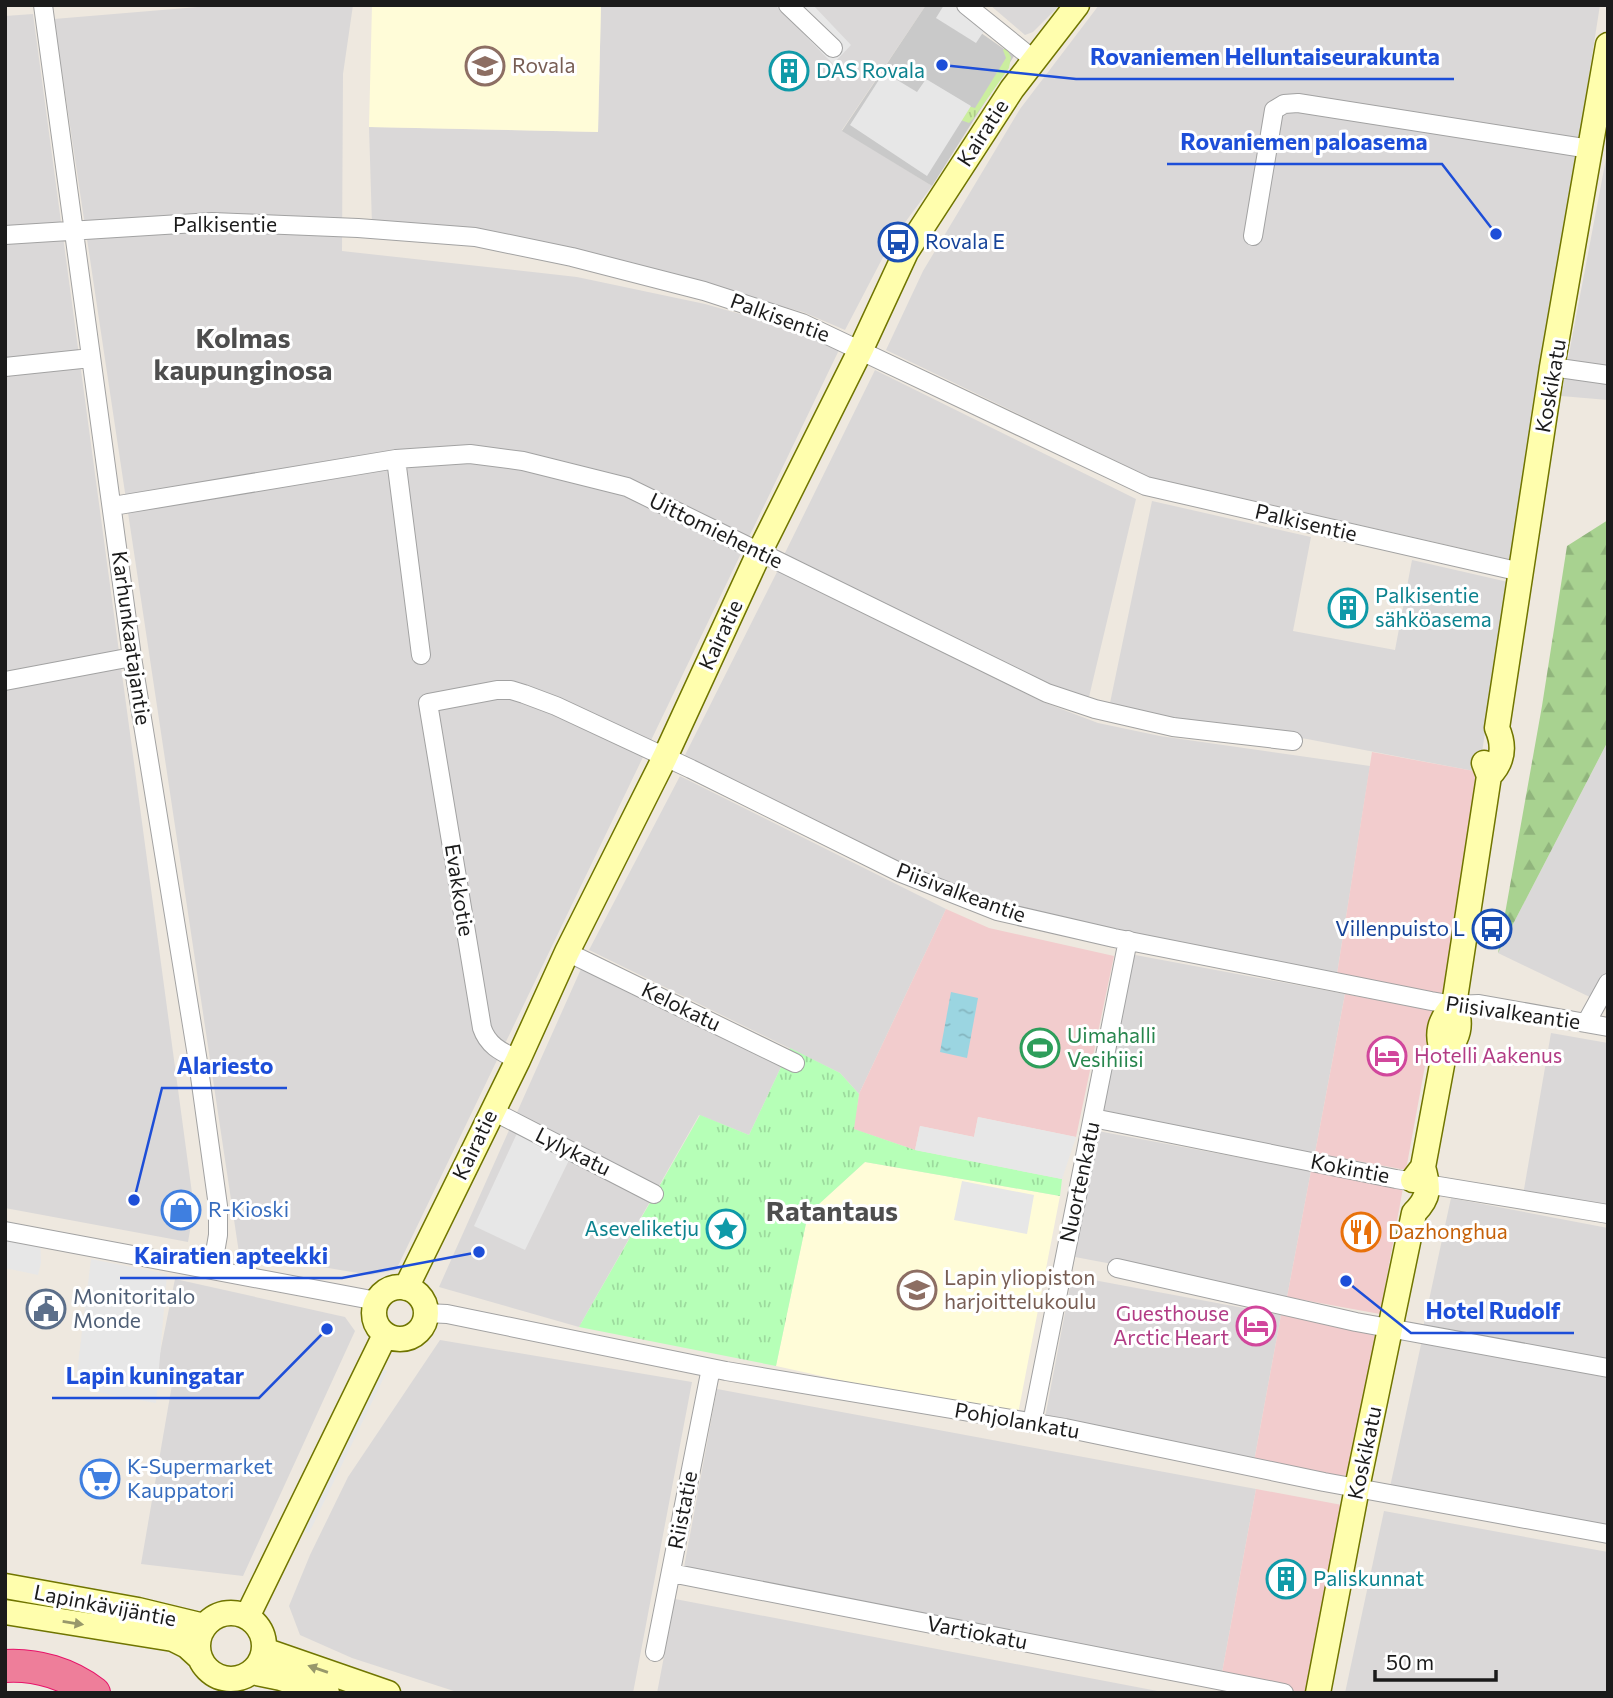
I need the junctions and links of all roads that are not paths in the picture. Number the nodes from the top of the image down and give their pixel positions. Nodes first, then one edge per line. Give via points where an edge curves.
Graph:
1 (43, 5) edge
2 (788, 5) edge
3 (966, 5) edge
4 (1077, 5) edge
5 (1608, 45) edge
6 (833, 48) dead end
7 (1033, 59) junction
8 (1590, 149) junction
9 (74, 231) junction
10 (5, 235) edge
11 (1253, 236) dead end
12 (862, 349) junction
13 (91, 358) junction
14 (5, 367) edge
15 (1552, 367) junction
16 (1608, 375) edge
17 (396, 459) junction
18 (113, 506) junction
19 (759, 553) junction
20 (1521, 572) junction
21 (421, 655) dead end
22 (132, 657) junction
23 (5, 681) edge
24 (428, 703) joint
25 (1293, 741) dead end
26 (665, 757) junction
27 (1128, 940) junction
28 (567, 952) junction
29 (1608, 983) edge
30 (1454, 1005) junction
31 (1586, 1023) junction
32 (1608, 1027) edge
33 (518, 1060) junction
34 (794, 1062) dead end
35 (493, 1111) junction
36 (1093, 1118) junction
37 (1421, 1177) junction
38 (654, 1194) dead end
39 (1608, 1214) edge
40 (5, 1231) edge
41 (1117, 1268) dead end
42 (212, 1270) junction
43 (406, 1288) junction
44 (377, 1301) junction
45 (426, 1313) junction
46 (1391, 1328) junction
47 (385, 1335) junction
48 (711, 1368) junction
49 (1608, 1368) edge
50 (1032, 1423) junction
51 (1357, 1488) junction
52 (1608, 1534) edge
53 (671, 1573) junction
54 (5, 1586) edge
55 (5, 1612) edge
56 (247, 1617) junction
57 (204, 1626) junction
58 (264, 1650) junction
59 (655, 1652) dead end
60 (200, 1657) junction
61 (5, 1666) edge
62 (252, 1672) junction
63 (94, 1693) edge
64 (327, 1693) edge
65 (388, 1693) edge
66 (1284, 1693) edge
67 (1318, 1693) edge

1 - 9 street, Karhunkaatajantie
2 - 6 street
3 - 7 street
4 - 7 main road, Kairatie
5 - 8 main road, Koskikatu
7 - 12 main road, Kairatie via 906,252
8 - 11 street via 1284,104 1274,110
8 - 15 main road, Koskikatu
9 - 10 street, Palkisentie
9 - 12 street, Palkisentie via 212,222 475,237 704,291 802,323
9 - 13 street, Karhunkaatajantie
12 - 19 main road, Kairatie
12 - 20 street, Palkisentie via 1146,486
13 - 14 street
13 - 18 street, Karhunkaatajantie
15 - 16 street
15 - 20 main road, Koskikatu
17 - 18 street, Uittomiehentie
17 - 19 street, Uittomiehentie via 470,454 578,473 627,487
17 - 21 street
18 - 22 street, Karhunkaatajantie
19 - 25 street, Uittomiehentie via 1047,693 1174,727
19 - 26 main road, Kairatie
20 - 30 main road, Koskikatu via 1497,728 1485,749 1483,762 1489,776
22 - 23 street
22 - 42 street, Karhunkaatajantie via 218,1206
24 - 26 street, Piisivalkeantie via 511,690
24 - 33 street, Evakkotie via 482,1028 496,1050
26 - 27 street, Piisivalkeantie via 937,888 997,911
26 - 28 main road, Kairatie
27 - 30 street, Piisivalkeantie
27 - 36 street, Nuortenkatu
28 - 33 main road, Kairatie
28 - 34 street, Kelokatu
29 - 31 street
30 - 31 street, Piisivalkeantie via 1479,1004
30 - 37 main road, Koskikatu via 1443,1016 1440,1028 1438,1040 1444,1054
31 - 32 street, Piisivalkeantie
33 - 35 main road, Kairatie
35 - 38 street, Lylykatu
35 - 43 main road, Kairatie
36 - 37 street, Kokintie
36 - 50 street, Nuortenkatu
37 - 39 street, Kokintie
37 - 46 main road, Koskikatu via 1409,1202 1414,1213
40 - 42 street
41 - 46 street
42 - 44 street
43 - 44 main road via 389,1290
43 - 45 main road via 420,1297
44 - 47 main road via 374,1316
45 - 47 main road via 416,1334 400,1339
45 - 48 street, Pohjolankatu
46 - 49 street
46 - 51 main road, Koskikatu
47 - 56 main road
48 - 50 street, Pohjolankatu
48 - 53 street, Riistatie
50 - 51 street, Pohjolankatu
51 - 52 street, Pohjolankatu
51 - 67 main road, Koskikatu
53 - 59 street, Riistatie
53 - 66 street, Vartiokatu
54 - 57 main road, Lapinkävijäntie
55 -> 60 main road, Lapinkävijäntie via 173,1639
56 - 57 main road via 224,1614
56 - 58 main road via 261,1631
57 - 60 main road via 198,1641
58 - 62 main road
65 -> 58 main road
60 - 62 main road via 220,1678 232,1680
61 - 63 highway via 51,1671
62 - 64 main road

